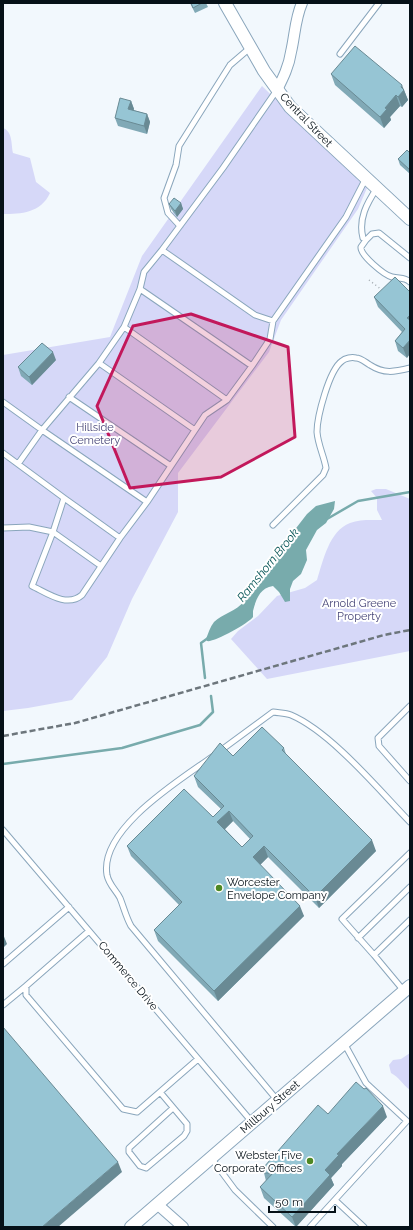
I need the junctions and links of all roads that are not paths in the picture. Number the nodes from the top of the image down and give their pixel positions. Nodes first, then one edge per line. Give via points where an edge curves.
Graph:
1 (225, 3) edge
2 (302, 3) edge
3 (379, 3) edge
4 (373, 6) edge
5 (251, 47) junction
6 (340, 54) dead end
7 (277, 90) junction
8 (366, 178) junction
9 (377, 188) junction
10 (410, 218) edge
11 (180, 226) junction
12 (366, 240) junction
13 (162, 250) junction
14 (410, 258) edge
15 (410, 282) edge
16 (140, 289) junction
17 (273, 322) junction
18 (124, 327) junction
19 (99, 363) junction
20 (252, 366) junction
21 (410, 368) edge
22 (69, 397) junction
23 (226, 400) junction
24 (3, 402) edge
25 (42, 430) junction
26 (195, 430) junction
27 (3, 453) edge
28 (18, 464) junction
29 (171, 466) junction
30 (64, 498) junction
31 (147, 502) junction
32 (273, 525) dead end
33 (3, 528) edge
34 (52, 532) junction
35 (120, 538) junction
36 (101, 566) junction
37 (410, 706) edge
38 (410, 781) edge
39 (410, 822) edge
40 (3, 830) edge
41 (410, 853) edge
42 (410, 887) edge
43 (69, 907) junction
44 (410, 920) edge
45 (89, 931) junction
46 (358, 938) junction
47 (374, 955) junction
48 (3, 964) edge
49 (26, 986) junction
50 (407, 989) edge
51 (3, 1005) edge
52 (344, 1043) junction
53 (198, 1059) junction
54 (160, 1092) junction
55 (278, 1101) junction
56 (173, 1108) junction
57 (252, 1122) junction
58 (408, 1122) edge
59 (211, 1158) junction
60 (335, 1200) junction
61 (157, 1204) junction
62 (131, 1227) edge
63 (183, 1227) edge
64 (274, 1227) edge
65 (310, 1227) edge
66 (364, 1227) edge

1 - 5 street, Central Street
2 - 7 street via 294,27 292,52
3 - 4 lane
4 - 6 lane
5 - 7 street, Central Street
5 - 11 lane via 230,65 179,146 176,165 164,198 168,213
7 - 8 street, Central Street via 304,121
7 - 11 lane
8 - 9 street, Central Street
8 - 17 lane via 346,217
9 - 10 street, Central Street
9 - 12 lane via 362,218 362,234
11 - 13 lane
12 - 14 lane via 372,234 379,233
12 - 15 lane via 361,247 362,255 392,277
13 - 16 lane via 144,272
13 - 17 lane via 255,315
16 - 18 lane
16 - 20 lane
17 - 20 lane via 270,339
18 - 19 lane
18 - 23 lane
19 - 22 lane
19 - 26 lane
20 - 23 lane
21 - 32 lane via 384,372 358,358 351,357 341,361 328,384 317,431 326,468 323,475
22 - 25 lane
22 - 29 lane
23 - 26 lane via 205,415
24 - 25 lane
25 - 28 lane
25 - 31 lane
26 - 29 lane
27 - 28 lane
28 - 30 lane
29 - 31 lane
30 - 34 lane
30 - 35 lane
31 - 35 lane
33 - 34 lane via 29,527
34 - 36 lane
34 - 36 lane via 32,586 61,599 76,601
35 - 36 lane
37 - 38 lane via 378,738 379,746
39 - 55 lane via 314,728 290,715 273,712 139,812 112,846 107,860 107,875 112,888 120,897 125,917
40 - 43 lane, Commerce Drive
41 - 46 lane via 342,920
42 - 46 lane
43 - 45 lane, Commerce Drive
43 - 48 lane
44 - 47 lane
45 - 49 lane
45 - 53 lane, Commerce Drive
46 - 47 lane
47 - 50 lane
49 - 51 lane
49 - 54 lane via 26,995 123,1109 137,1112
50 - 52 street, Millbury Street
52 - 55 street, Millbury Street
52 - 58 lane via 366,1083
53 - 54 lane
53 - 57 lane, Commerce Drive
54 - 56 lane
55 - 57 street, Millbury Street
56 - 56 lane via 187,1124 185,1134 146,1168 140,1166 129,1152 129,1148
57 - 59 street, Millbury Street
58 - 60 lane
59 - 61 street, Millbury Street
59 - 64 lane via 235,1190
60 - 65 lane
60 - 66 lane
61 - 62 street, Millbury Street
61 - 63 street

